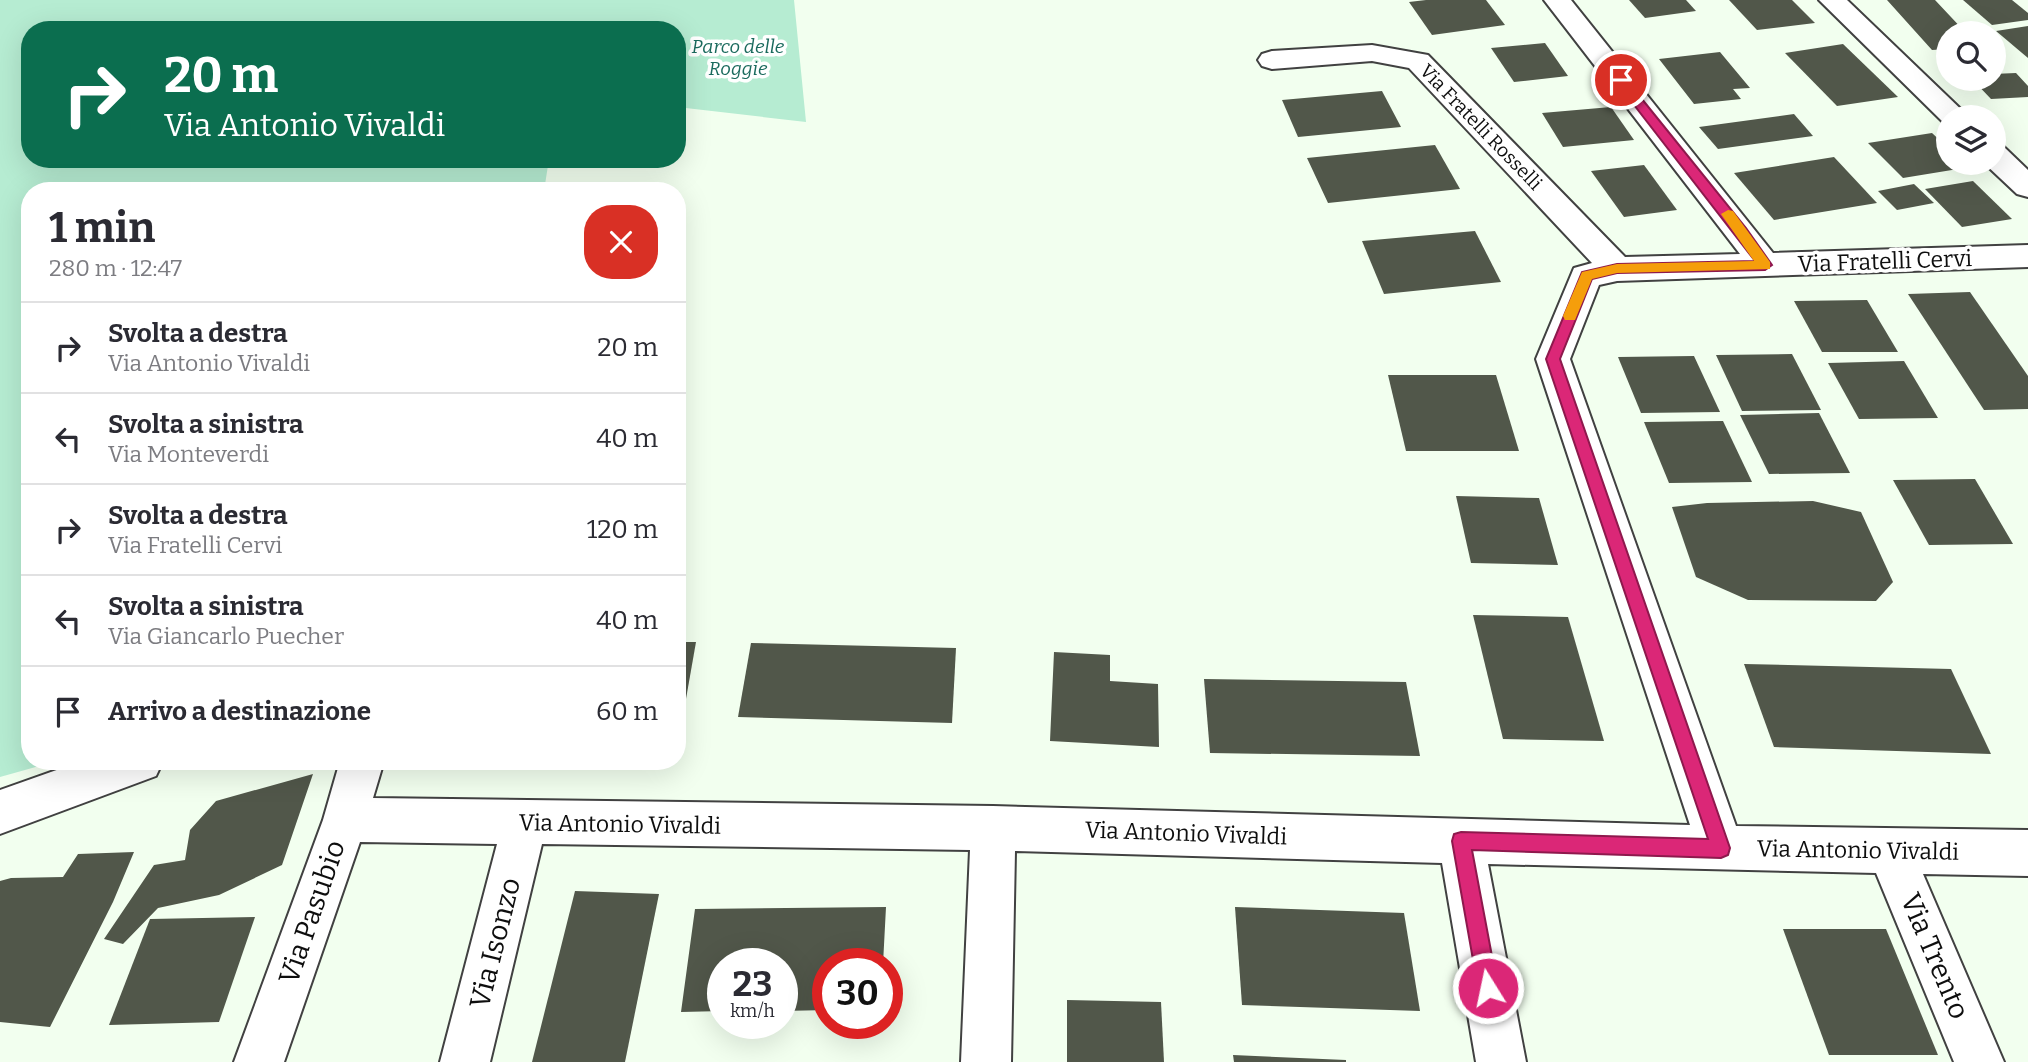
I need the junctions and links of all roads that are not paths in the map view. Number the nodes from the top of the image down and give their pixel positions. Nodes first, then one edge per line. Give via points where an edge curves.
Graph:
1 (1557, 0) edge
2 (1832, 0) edge
3 (1272, 60) dead end
4 (1942, 105) edge
5 (2006, 166) edge
6 (2028, 187) edge
7 (2028, 256) edge
8 (1765, 265) junction
9 (1617, 268) junction
10 (116, 770) edge
11 (359, 770) edge
12 (0, 812) edge
13 (345, 820) junction
14 (525, 823) junction
15 (993, 828) junction
16 (1461, 841) junction
17 (1721, 848) junction
18 (1890, 851) junction
19 (2028, 853) edge
20 (260, 1062) edge
21 (465, 1062) edge
22 (986, 1062) edge
23 (1501, 1062) edge
24 (1979, 1062) edge

1 - 8 street
2 - 4 street
3 - 9 street, Via Fratelli Rosselli via 1372,53 1418,61
5 - 6 street
7 - 8 street, Via Fratelli Cervi
8 - 9 street, Via Fratelli Cervi
9 - 17 street, Via Fratelli Cervi via 1586,276 1553,359
10 - 12 street
11 - 13 street, Via Pasubio
13 - 14 street, Via Antonio Vivaldi
13 - 20 street, Via Pasubio
14 - 15 street, Via Antonio Vivaldi
14 - 21 street, Via Isonzo
15 - 16 street, Via Antonio Vivaldi
15 - 22 street
16 - 17 street, Via Antonio Vivaldi
16 - 23 street
17 - 18 street, Via Antonio Vivaldi
18 - 19 street, Via Antonio Vivaldi
18 - 24 street, Via Trento

